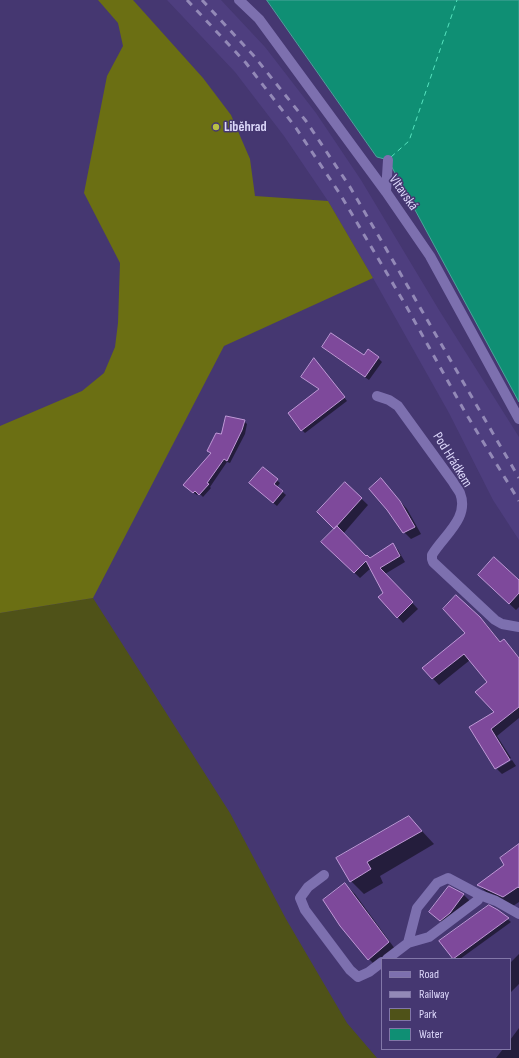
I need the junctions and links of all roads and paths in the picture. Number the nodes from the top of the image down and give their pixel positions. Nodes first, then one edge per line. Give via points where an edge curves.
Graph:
1 (239, 0) edge
2 (388, 160) dead end
3 (386, 192) junction
4 (376, 396) dead end
5 (519, 419) edge
6 (519, 627) edge
7 (324, 875) dead end
8 (480, 895) junction
9 (519, 914) edge
10 (408, 942) junction
11 (387, 958) edge
12 (381, 963) edge

1 - 3 street, Vltavská via 259,19
2 - 3 street
3 - 5 street, Vltavská via 430,256
4 - 6 street, Pod Hrádkem via 398,406 460,494 462,510 454,527 432,555 433,562 495,620
7 - 12 street via 308,887 300,898 305,910 358,977
8 - 9 street
8 - 10 street via 478,900 429,937
8 - 10 street via 448,878 437,883 417,908
10 - 11 street

